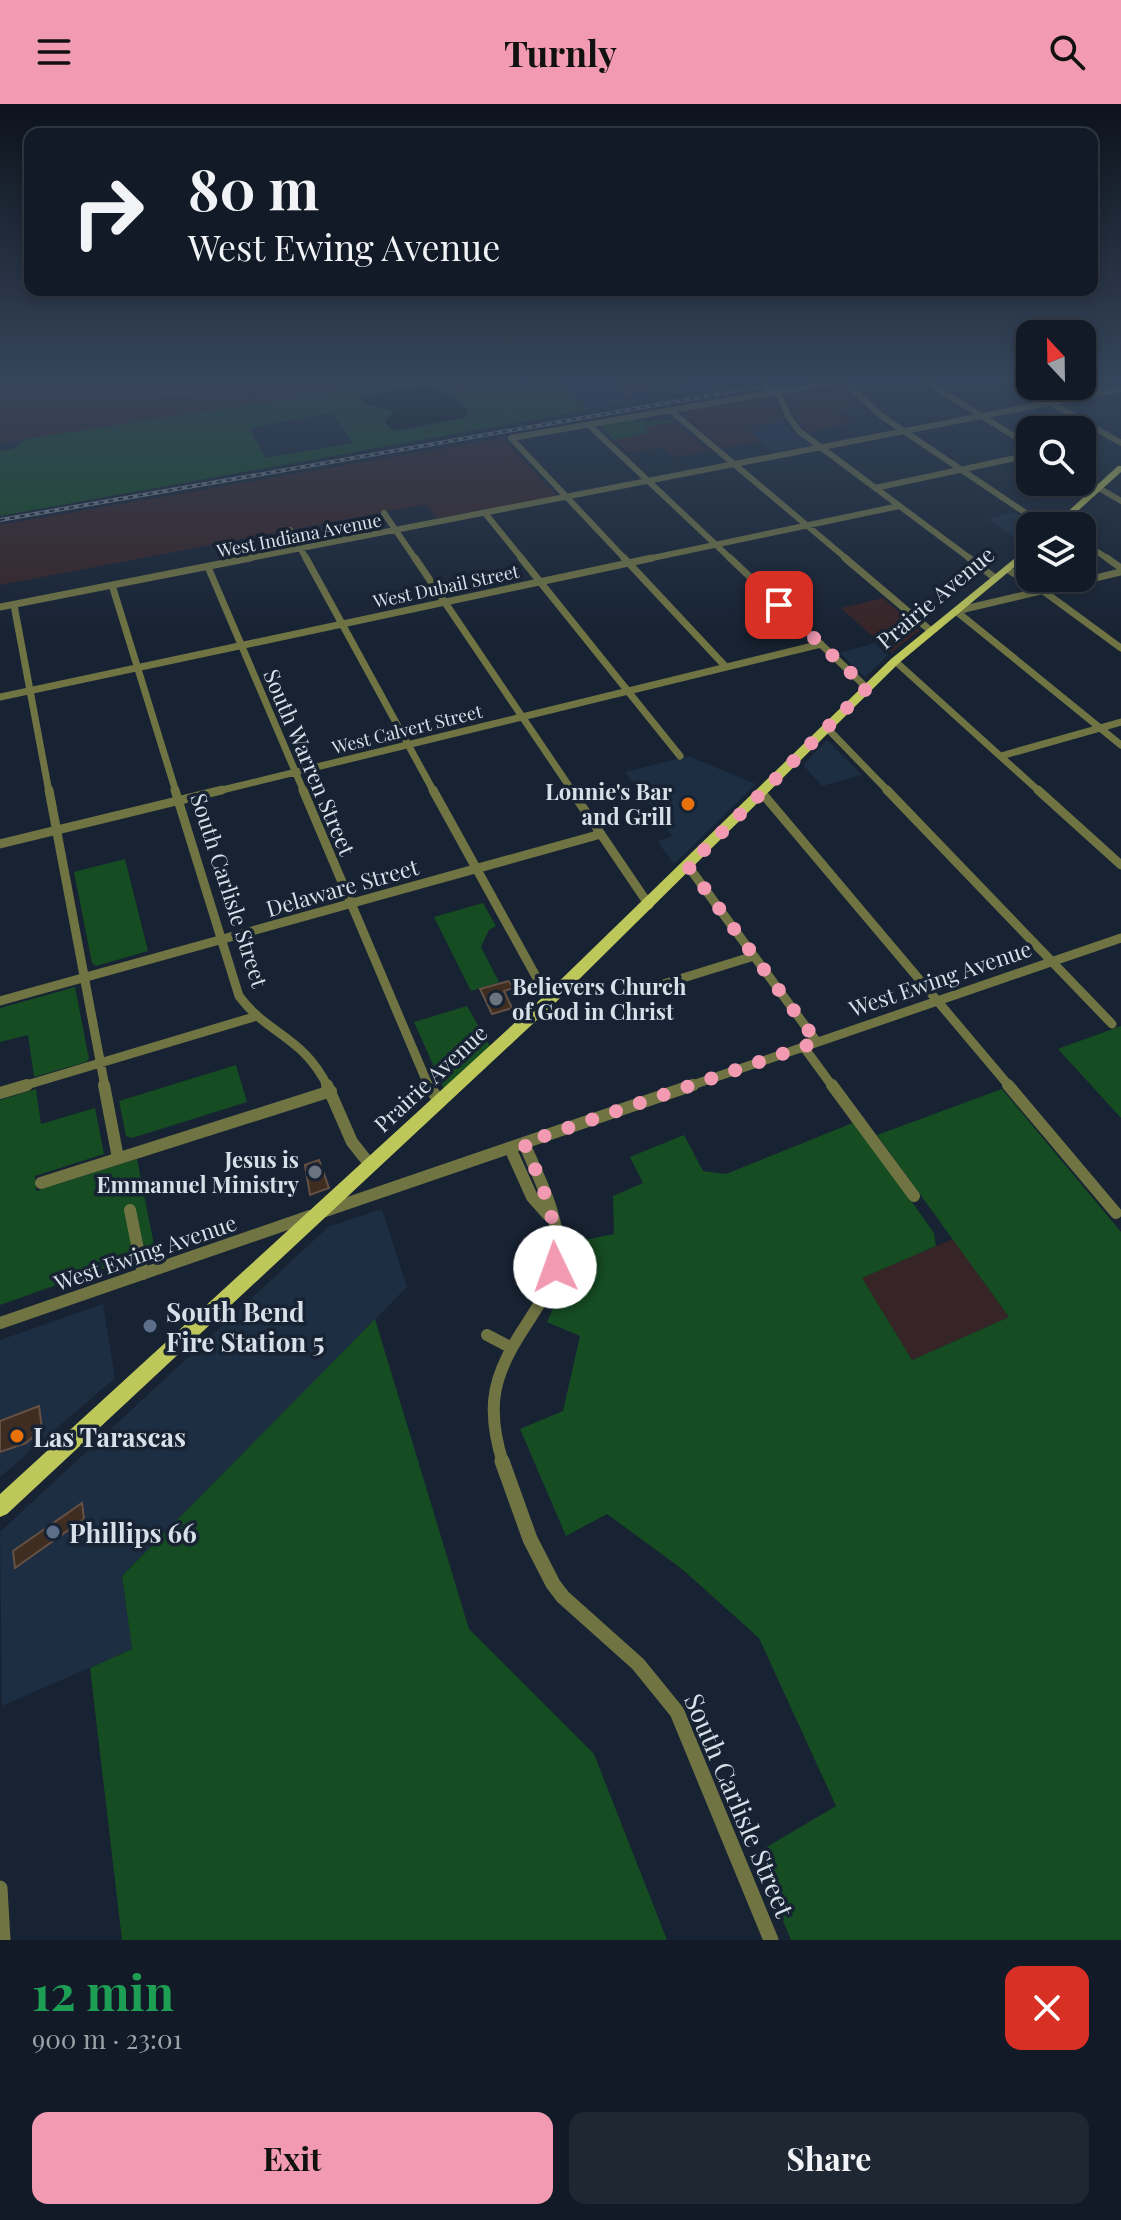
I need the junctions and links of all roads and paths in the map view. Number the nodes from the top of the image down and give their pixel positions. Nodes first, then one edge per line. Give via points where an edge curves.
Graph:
1 (535, 464) edge
2 (630, 464) edge
3 (742, 464) edge
4 (843, 464) edge
5 (952, 464) edge
6 (990, 464) edge
7 (735, 465) junction
8 (1121, 468) edge
9 (961, 470) junction
10 (650, 482) junction
11 (1096, 486) edge
12 (875, 488) junction
13 (1099, 488) junction
14 (568, 498) junction
15 (1121, 501) edge
16 (899, 506) junction
17 (1024, 512) edge
18 (1072, 512) edge
19 (384, 513) dead end
20 (485, 513) junction
21 (807, 526) junction
22 (290, 530) dead end
23 (396, 531) junction
24 (716, 545) junction
25 (300, 549) junction
26 (1096, 552) edge
27 (1016, 561) edge
28 (629, 564) junction
29 (208, 567) junction
30 (1007, 569) junction
31 (1121, 570) edge
32 (1016, 574) edge
33 (1096, 577) edge
34 (995, 578) junction
35 (540, 582) junction
36 (112, 585) junction
37 (1039, 592) edge
38 (1044, 592) edge
39 (444, 603) junction
40 (14, 605) junction
41 (0, 607) edge
42 (956, 611) junction
43 (341, 625) junction
44 (931, 631) junction
45 (821, 644) junction
46 (241, 646) junction
47 (1121, 648) edge
48 (895, 661) junction
49 (726, 667) junction
50 (138, 668) junction
51 (867, 688) junction
52 (30, 691) junction
53 (628, 691) junction
54 (0, 697) edge
55 (522, 717) junction
56 (1121, 722) edge
57 (827, 728) junction
58 (1100, 728) junction
59 (407, 745) junction
60 (1121, 745) edge
61 (680, 756) dead end
62 (1001, 756) junction
63 (295, 772) junction
64 (762, 793) junction
65 (179, 800) junction
66 (56, 830) junction
67 (601, 834) junction
68 (0, 844) edge
69 (1121, 865) edge
70 (688, 866) junction
71 (475, 868) junction
72 (351, 904) junction
73 (649, 905) junction
74 (1121, 938) edge
75 (221, 939) junction
76 (754, 956) junction
77 (1051, 961) junction
78 (84, 978) junction
79 (644, 990) dead end
80 (549, 1000) junction
81 (0, 1001) edge
82 (936, 1001) junction
83 (257, 1016) junction
84 (1112, 1024) dead end
85 (817, 1042) junction
86 (803, 1046) junction
87 (100, 1063) junction
88 (331, 1091) junction
89 (0, 1093) edge
90 (440, 1102) junction
91 (524, 1143) junction
92 (510, 1148) junction
93 (118, 1158) junction
94 (371, 1166) junction
95 (41, 1183) dead end
96 (914, 1196) dead end
97 (130, 1210) dead end
98 (319, 1213) junction
99 (1116, 1213) dead end
100 (549, 1216) junction
101 (143, 1274) junction
102 (0, 1323) edge
103 (487, 1335) dead end
104 (510, 1347) junction
105 (0, 1507) edge
106 (0, 1888) edge
107 (3, 1940) edge
108 (771, 1940) edge

1 - 14 street
2 - 10 street
3 - 7 street, West Indiana Avenue
4 - 12 street
5 - 9 street
6 - 9 street
7 - 10 street, West Indiana Avenue
7 - 21 street
8 - 13 main road
9 - 12 street
9 - 17 street
10 - 14 street, West Indiana Avenue
10 - 24 street
11 - 13 street
12 - 16 street
13 - 15 street
13 - 18 main road
14 - 20 street, West Indiana Avenue
14 - 28 street
16 - 21 street, West Dubail Street
16 - 34 street
19 - 23 street
20 - 23 street, West Indiana Avenue
20 - 35 street
21 - 24 street, West Dubail Street
21 - 44 street
22 - 25 street
23 - 25 street, West Indiana Avenue
23 - 39 street
24 - 28 street, West Dubail Street
24 - 45 street
25 - 29 street, West Indiana Avenue
25 - 43 street
26 - 31 street
27 - 30 main road, Prairie Avenue
28 - 35 street, West Dubail Street
28 - 49 street
29 - 36 street, West Indiana Avenue
29 - 46 street, South Warren Street
30 - 32 street
30 - 34 main road, Prairie Avenue
31 - 33 street
34 - 42 main road, Prairie Avenue
35 - 39 street, West Dubail Street
35 - 53 street
36 - 40 street, West Indiana Avenue
36 - 50 street, South Carlisle Street
37 - 42 street
38 - 47 street
39 - 43 street, West Dubail Street
39 - 55 street
40 - 41 street, West Indiana Avenue
40 - 52 street
42 - 44 main road, Prairie Avenue
42 - 58 street
43 - 46 street, West Dubail Street
43 - 59 street
44 - 48 main road, Prairie Avenue
45 - 49 street, West Calvert Street
45 - 51 street
46 - 50 street, West Dubail Street
46 - 63 street, South Warren Street
48 - 51 main road, Prairie Avenue
48 - 62 street
49 - 53 street, West Calvert Street
50 - 52 street, West Dubail Street
50 - 65 street, South Carlisle Street
51 - 57 main road, Prairie Avenue
52 - 54 street, West Dubail Street
52 - 66 street
53 - 55 street, West Calvert Street
53 - 61 street
55 - 59 street, West Calvert Street
55 - 67 street
56 - 58 street
57 - 64 main road, Prairie Avenue
57 - 77 street
58 - 60 street
58 - 62 street
59 - 63 street, West Calvert Street
59 - 71 street
62 - 69 street
63 - 65 street, West Calvert Street
63 - 72 street, South Warren Street
64 - 70 main road, Prairie Avenue
64 - 82 street
65 - 66 street, West Calvert Street
65 - 75 street, South Carlisle Street
66 - 68 street, West Calvert Street
66 - 78 street
67 - 71 street, Delaware Street
67 - 73 street
70 - 73 main road, Prairie Avenue
70 - 76 street
71 - 72 street, Delaware Street
71 - 80 street
72 - 75 street, Delaware Street
72 - 90 street, South Warren Street via 432,1094
73 - 80 main road, Prairie Avenue
74 - 77 street, West Ewing Avenue
75 - 78 street, Delaware Street
75 - 83 street, South Carlisle Street via 239,996
76 - 79 street
76 - 85 street
77 - 82 street, West Ewing Avenue
77 - 84 street
78 - 81 street, Delaware Street
78 - 87 street
80 - 90 main road, Prairie Avenue
82 - 85 street, West Ewing Avenue
82 - 99 street
83 - 87 street
83 - 88 street, South Carlisle Street via 301,1047
85 - 86 street, West Ewing Avenue
86 - 91 street, West Ewing Avenue
86 - 96 street
87 - 89 street
87 - 93 street
88 - 93 street
88 - 94 street, South Carlisle Street via 354,1151
90 - 94 main road, Prairie Avenue
91 - 92 street, West Ewing Avenue
91 - 100 street, South Carlisle Street
92 - 98 street, West Ewing Avenue
92 - 100 street via 532,1197
93 - 95 street
94 - 98 main road, Prairie Avenue
97 - 101 street
98 - 101 street, West Ewing Avenue
98 - 105 main road, Prairie Avenue
100 - 104 street, South Carlisle Street via 556,1233 555,1267
101 - 102 street, West Ewing Avenue
103 - 104 street
104 - 108 street, South Carlisle Street via 495,1379 493,1429 544,1572 562,1596 662,1686
106 - 107 street

